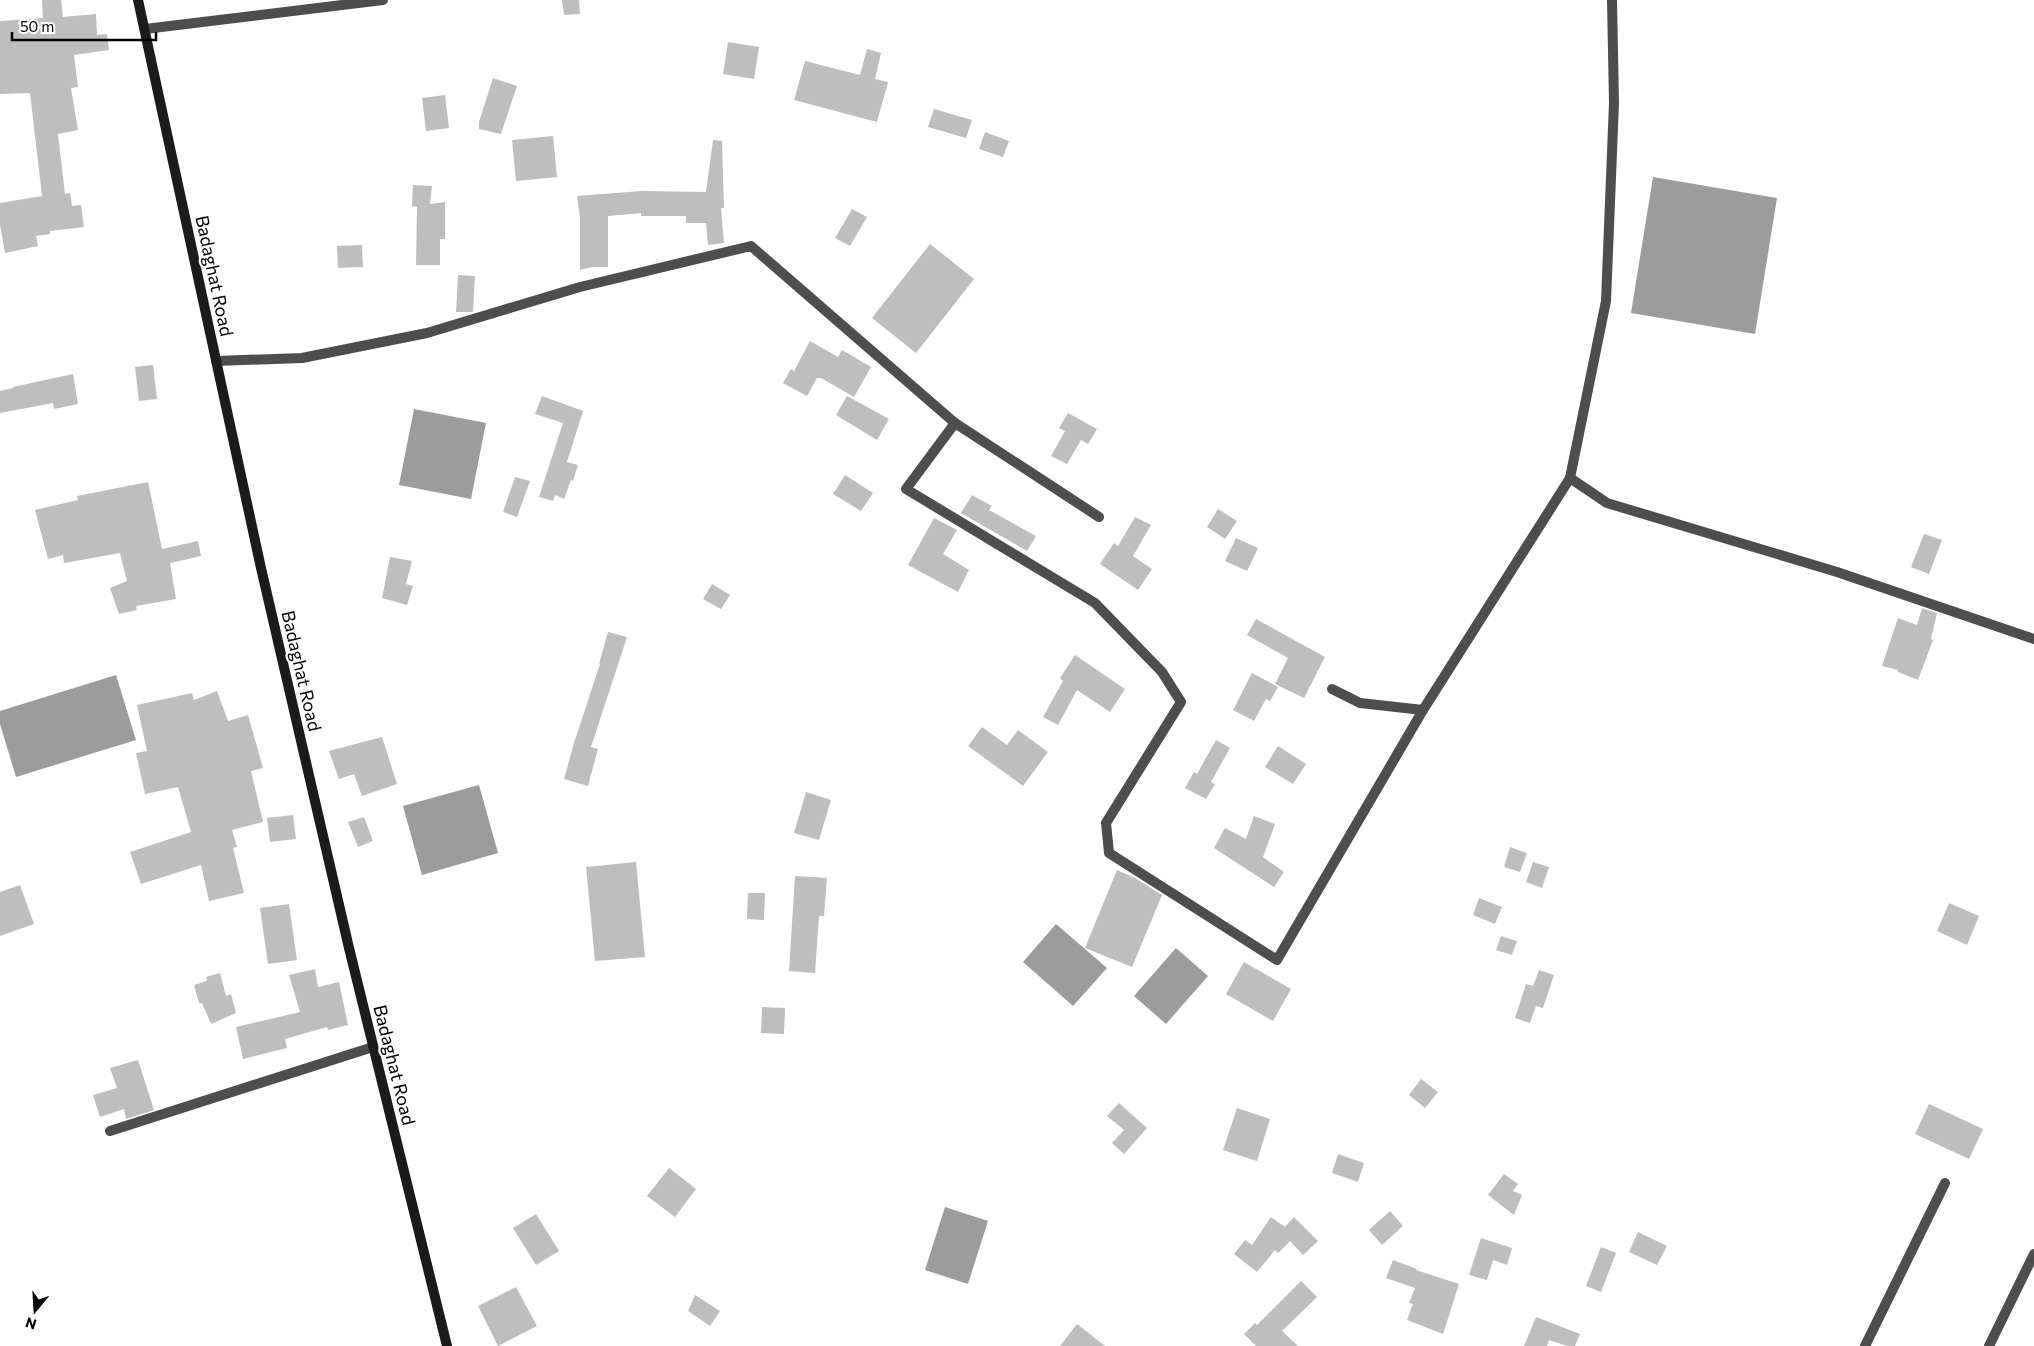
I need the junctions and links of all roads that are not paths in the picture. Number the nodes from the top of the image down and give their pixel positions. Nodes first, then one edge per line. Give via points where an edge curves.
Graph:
1 (138, 0) edge
2 (383, 0) edge
3 (1612, 0) edge
4 (145, 29) junction
5 (216, 361) junction
6 (955, 423) junction
7 (1570, 478) junction
8 (1099, 517) dead end
9 (2034, 639) edge
10 (1332, 689) dead end
11 (1423, 710) junction
12 (373, 1047) junction
13 (110, 1131) dead end
14 (1945, 1184) dead end
15 (2034, 1254) edge
16 (447, 1346) edge
17 (1864, 1346) edge
18 (1989, 1346) edge

1 - 4 main road, Badaghat Road
2 - 4 street
3 - 7 street via 1614,103 1606,302
4 - 5 main road, Badaghat Road
5 - 6 street via 302,358 427,333 580,287 751,246
5 - 12 main road, Badaghat Road
6 - 8 street
6 - 11 street via 906,489 1096,603 1162,672 1181,702 1106,823 1109,853 1277,960
7 - 9 street via 1607,502 1838,572
7 - 11 street
10 - 11 street via 1360,703
12 - 13 street
12 - 16 main road, Badaghat Road
14 - 17 street
15 - 18 street

